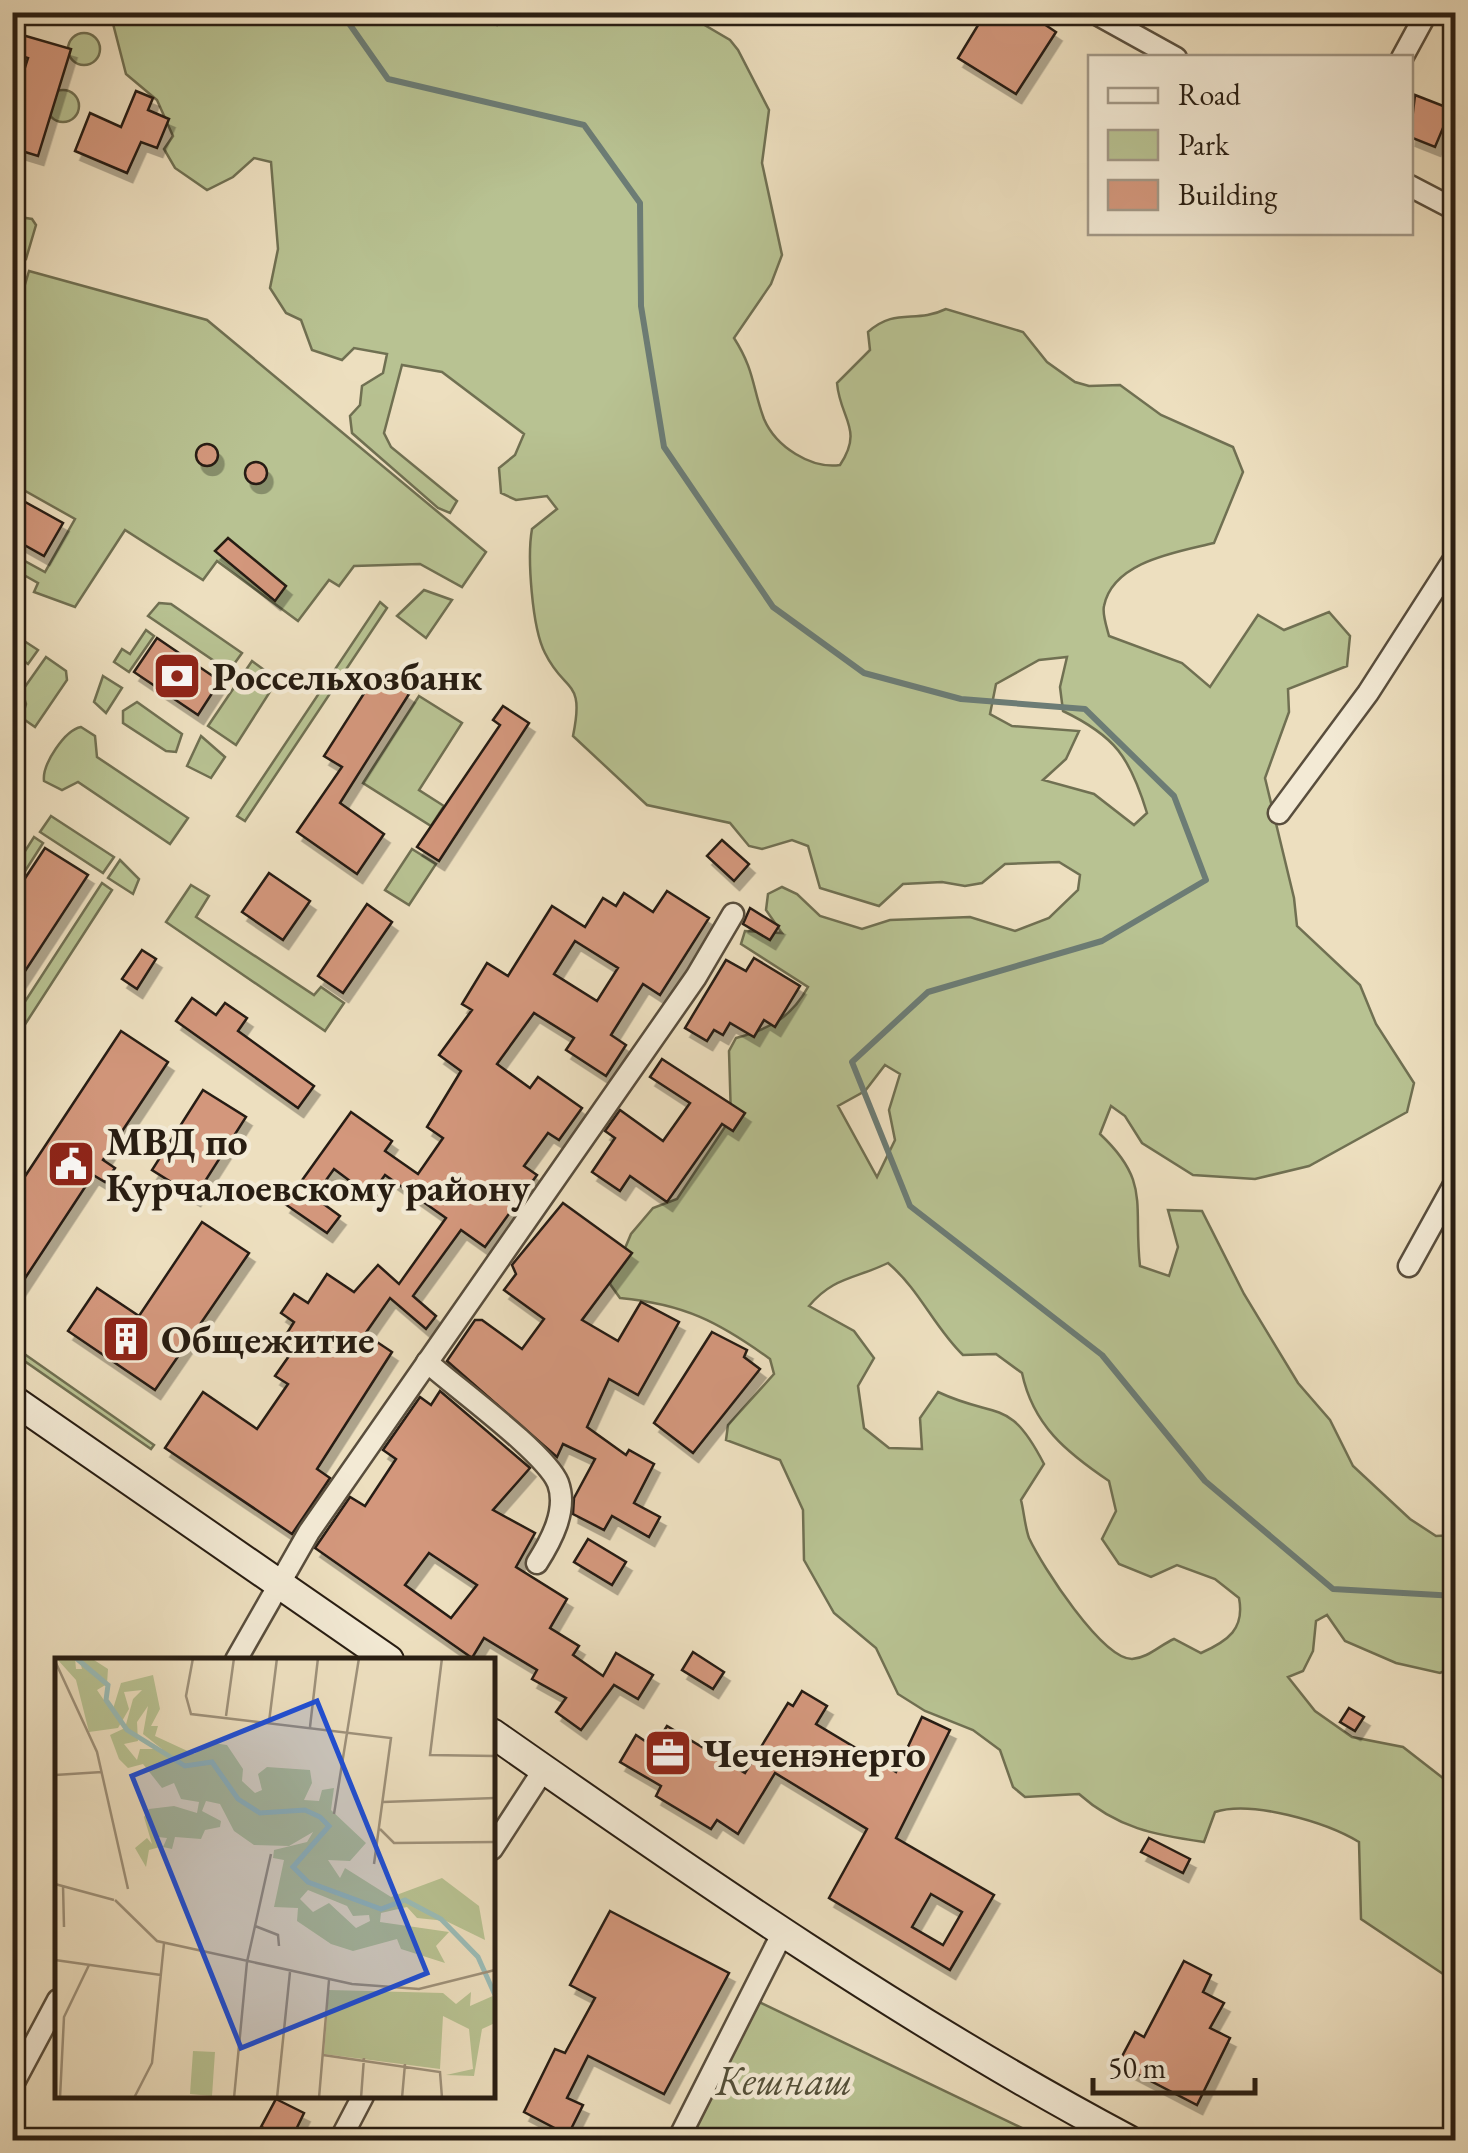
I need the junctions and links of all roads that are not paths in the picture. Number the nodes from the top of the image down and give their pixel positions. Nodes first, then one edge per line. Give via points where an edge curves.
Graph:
1 (1093, 12) edge
2 (1427, 12) edge
3 (1171, 55) edge
4 (1404, 55) edge
5 (1413, 188) edge
6 (1456, 210) edge
7 (1456, 556) edge
8 (1278, 813) dead end
9 (733, 914) dead end
10 (1456, 1181) edge
11 (1409, 1266) dead end
12 (427, 1362) junction
13 (12, 1399) edge
14 (537, 1563) dead end
15 (277, 1582) junction
16 (237, 1658) edge
17 (386, 1658) edge
18 (495, 1735) edge
19 (544, 1769) junction
20 (495, 1844) edge
21 (783, 1932) junction
22 (55, 2006) edge
23 (12, 2086) edge
24 (362, 2098) edge
25 (340, 2140) edge
26 (678, 2140) edge
27 (1130, 2140) edge

1 - 3 street
2 - 4 street
5 - 6 street
7 - 8 street via 1368,693
9 - 12 street
10 - 11 street
12 - 14 street via 540,1459 558,1483 557,1522
12 - 15 street
13 - 15 main road
15 - 16 street
15 - 17 main road
18 - 19 main road
19 - 20 street
19 - 21 main road
21 - 26 street
21 - 27 main road via 1026,2086
22 - 23 street
24 - 25 street

